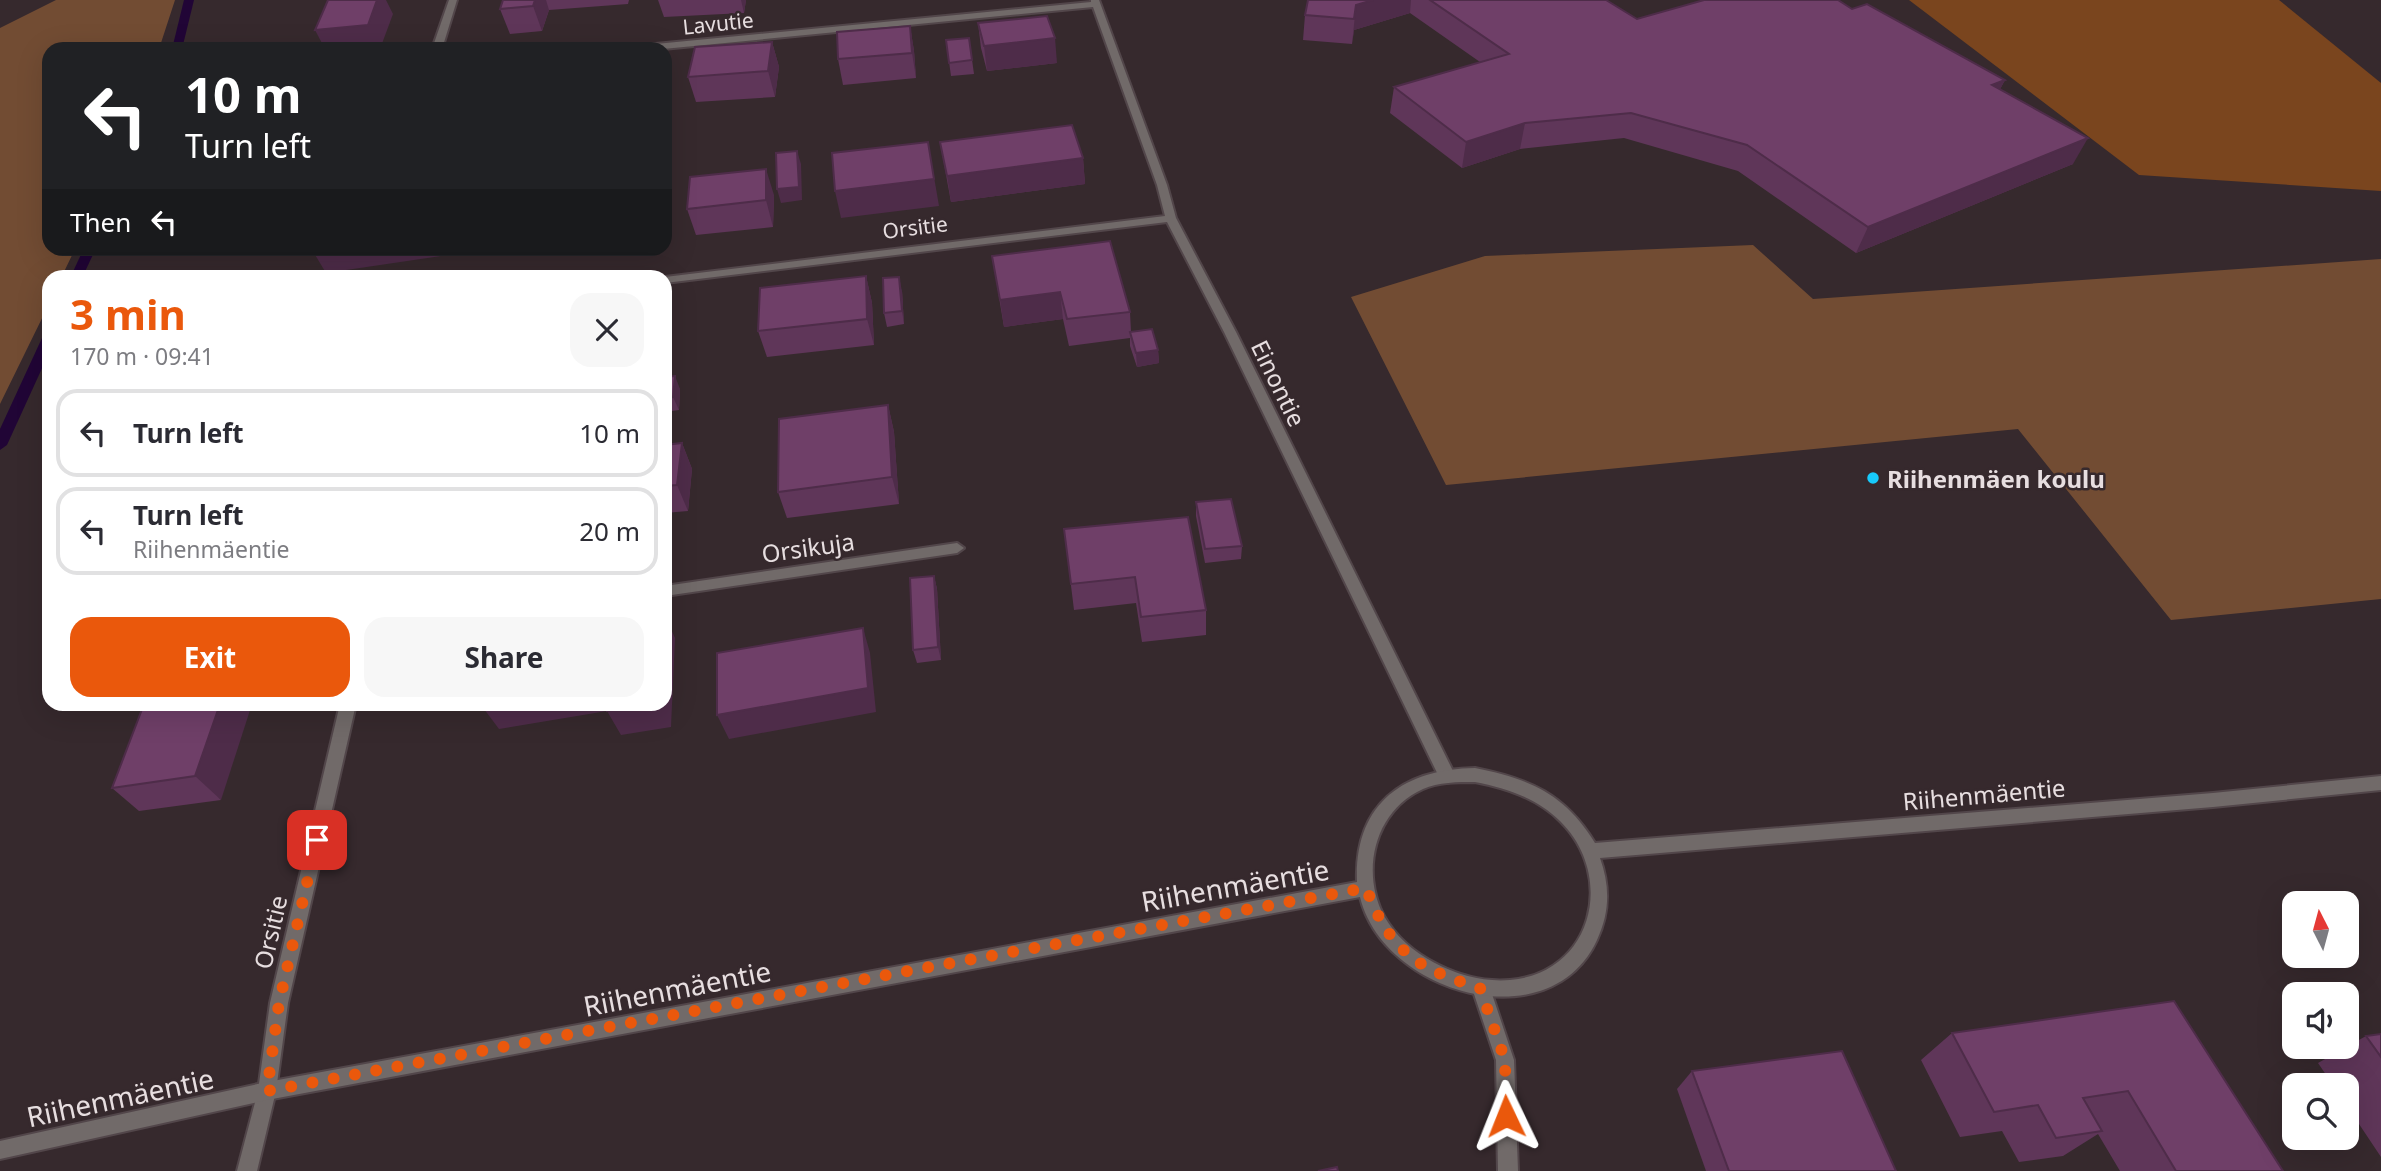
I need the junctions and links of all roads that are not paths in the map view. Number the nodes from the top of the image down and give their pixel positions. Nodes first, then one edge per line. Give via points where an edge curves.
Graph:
1 (453, 0) edge
2 (1096, 2) edge
3 (439, 42) edge
4 (672, 45) edge
5 (1171, 218) junction
6 (672, 279) edge
7 (957, 548) dead end
8 (672, 590) edge
9 (346, 711) edge
10 (1447, 776) junction
11 (2381, 783) edge
12 (1591, 851) junction
13 (1366, 888) junction
14 (1480, 988) junction
15 (267, 1091) junction
16 (0, 1150) edge
17 (247, 1171) edge
18 (1508, 1171) edge

1 - 3 street
2 - 4 street, Lavutie
2 - 5 street, Einontie
5 - 6 street, Orsitie
5 - 10 street, Einontie
7 - 8 street, Orsikuja
9 - 15 street, Orsitie via 279,1003
10 - 12 street via 1503,779 1530,790 1576,826
10 - 13 street via 1416,785 1391,803 1372,827 1363,856
11 - 12 street, Riihenmäentie
12 - 14 street via 1601,885 1599,920 1584,950 1557,974 1521,988
13 - 14 street via 1379,923 1405,953 1440,976
13 - 15 street, Riihenmäentie
14 - 18 street via 1505,1060
15 - 16 street, Riihenmäentie
15 - 17 street, Orsitie

